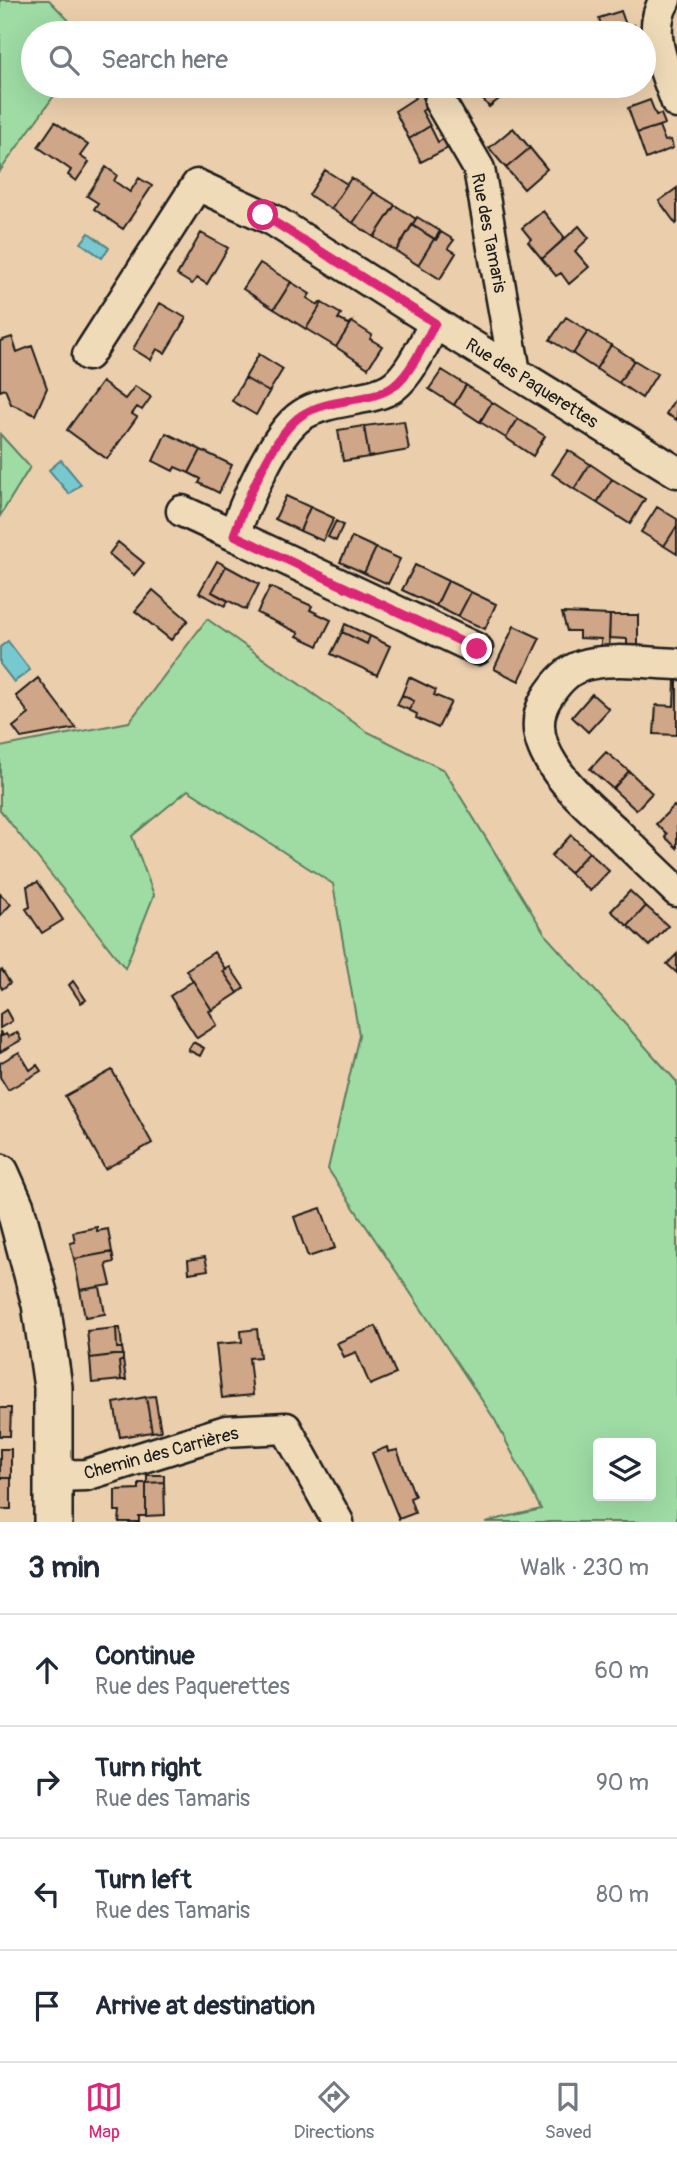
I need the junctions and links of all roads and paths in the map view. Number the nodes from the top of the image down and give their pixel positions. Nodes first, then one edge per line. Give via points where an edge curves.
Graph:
1 (665, 0) edge
2 (440, 102) dead end
3 (677, 103) edge
4 (435, 323) junction
5 (88, 355) dead end
6 (515, 372) junction
7 (677, 472) edge
8 (182, 511) dead end
9 (234, 535) junction
10 (477, 649) dead end
11 (677, 664) edge
12 (677, 891) edge
13 (0, 1173) edge
14 (8, 1210) edge
15 (54, 1476) junction
16 (53, 1522) edge
17 (338, 1522) edge

1 - 3 street via 656,42
2 - 6 street, Rue des Tamaris via 479,169
4 - 5 street, Rue des Paquerettes via 273,220 197,185
4 - 6 street, Rue des Paquerettes
4 - 9 street via 394,386 322,404 300,416 281,435
6 - 7 street, Rue des Paquerettes
8 - 9 street
9 - 10 street
11 - 12 street via 614,662 580,667 559,680 549,693 540,709 539,730 548,757 568,787
13 - 14 main road
14 - 15 main road via 41,1304 52,1387
15 - 16 main road
15 - 17 street, Chemin des Carrières via 86,1475 226,1432 286,1428

